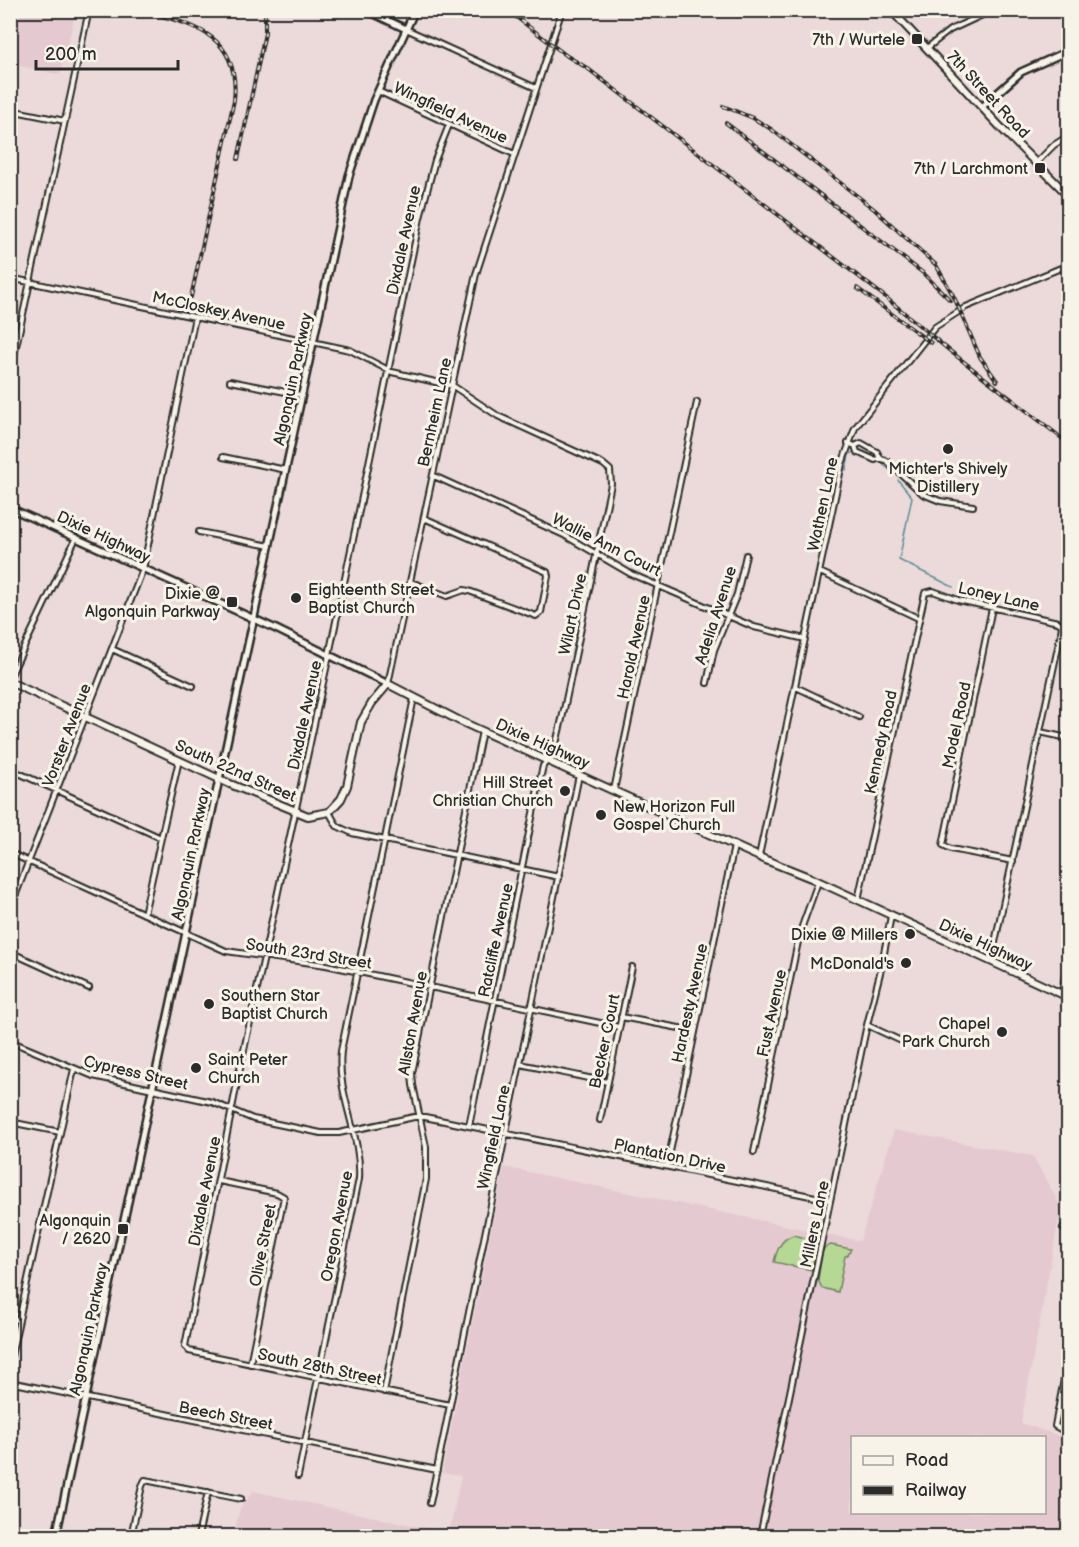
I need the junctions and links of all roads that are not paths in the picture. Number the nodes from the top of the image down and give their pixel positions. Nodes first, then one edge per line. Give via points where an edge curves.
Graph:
1 (89, 10) edge
2 (366, 10) edge
3 (415, 10) edge
4 (562, 10) edge
5 (891, 10) edge
6 (993, 10) edge
7 (986, 12) edge
8 (406, 29) junction
9 (927, 48) junction
10 (1068, 51) edge
11 (536, 88) junction
12 (378, 91) junction
13 (982, 107) junction
14 (10, 110) edge
15 (65, 121) junction
16 (449, 125) junction
17 (1068, 136) edge
18 (514, 154) junction
19 (1036, 163) junction
20 (1068, 195) edge
21 (1068, 265) edge
22 (10, 278) edge
23 (30, 282) junction
24 (195, 317) junction
25 (314, 342) junction
26 (388, 370) junction
27 (10, 374) edge
28 (230, 381) dead end
29 (453, 386) junction
30 (302, 395) junction
31 (697, 402) dead end
32 (848, 443) junction
33 (855, 446) junction
34 (223, 457) dead end
35 (880, 458) junction
36 (610, 470) joint
37 (286, 471) junction
38 (434, 476) junction
39 (973, 506) dead end
40 (10, 508) edge
41 (424, 519) junction
42 (199, 532) dead end
43 (76, 538) junction
44 (270, 546) junction
45 (597, 553) junction
46 (746, 555) dead end
47 (142, 569) junction
48 (820, 572) junction
49 (411, 582) junction
50 (659, 584) junction
51 (929, 591) joint
52 (992, 608) junction
53 (728, 616) junction
54 (918, 618) junction
55 (255, 620) junction
56 (806, 639) junction
57 (112, 649) junction
58 (329, 655) junction
59 (10, 679) edge
60 (707, 683) dead end
61 (388, 684) junction
62 (193, 686) dead end
63 (796, 687) junction
64 (414, 698) junction
65 (86, 716) junction
66 (859, 717) dead end
67 (483, 731) junction
68 (1040, 732) junction
69 (1068, 738) edge
70 (179, 759) junction
71 (548, 761) junction
72 (10, 769) edge
73 (579, 775) junction
74 (220, 780) junction
75 (614, 790) junction
76 (57, 791) junction
77 (295, 812) junction
78 (329, 812) junction
79 (161, 838) junction
80 (385, 840) junction
81 (734, 845) junction
82 (10, 853) edge
83 (457, 855) junction
84 (759, 857) junction
85 (1013, 861) junction
86 (30, 862) junction
87 (522, 868) junction
88 (559, 876) junction
89 (818, 882) junction
90 (858, 900) junction
91 (10, 909) edge
92 (144, 914) junction
93 (891, 916) junction
94 (187, 933) junction
95 (10, 952) edge
96 (1068, 955) edge
97 (263, 957) junction
98 (991, 961) junction
99 (632, 967) dead end
100 (357, 971) junction
101 (430, 987) junction
102 (89, 988) dead end
103 (1065, 995) edge
104 (494, 1000) junction
105 (531, 1009) junction
106 (621, 1017) junction
107 (867, 1025) junction
108 (620, 1027) junction
109 (695, 1031) junction
110 (899, 1040) dead end
111 (10, 1041) edge
112 (520, 1064) junction
113 (74, 1069) junction
114 (608, 1082) junction
115 (153, 1089) junction
116 (233, 1110) junction
117 (420, 1117) junction
118 (600, 1120) dead end
119 (10, 1122) edge
120 (469, 1126) junction
121 (354, 1130) junction
122 (60, 1132) junction
123 (506, 1133) junction
124 (754, 1152) dead end
125 (667, 1166) junction
126 (219, 1181) junction
127 (830, 1200) junction
128 (10, 1318) edge
129 (19, 1320) junction
130 (186, 1349) joint
131 (1068, 1359) edge
132 (10, 1361) edge
133 (250, 1364) junction
134 (318, 1378) junction
135 (10, 1382) edge
136 (384, 1392) junction
137 (87, 1398) junction
138 (450, 1405) junction
139 (1068, 1433) edge
140 (305, 1443) junction
141 (436, 1470) junction
142 (298, 1476) dead end
143 (208, 1492) junction
144 (241, 1499) dead end
145 (430, 1503) dead end
146 (56, 1536) edge
147 (131, 1536) edge
148 (198, 1536) edge
149 (760, 1536) edge

1 - 15 street
2 - 8 main road
3 - 8 main road, Algonquin Parkway
4 - 11 street, Bernheim Lane
5 - 9 main road, 7th Street Road
6 - 7 street
7 - 9 street via 950,30
8 - 11 street
8 - 12 main road, Algonquin Parkway
9 - 13 main road, 7th Street Road
10 - 13 main road via 1016,76
11 - 18 street, Bernheim Lane
12 - 16 street, Wingfield Avenue
12 - 25 main road, Algonquin Parkway via 349,177
13 - 19 main road, 7th Street Road
14 - 15 street
15 - 23 street
16 - 18 street, Wingfield Avenue
16 - 26 street, Dixdale Avenue via 425,194
17 - 19 street
18 - 29 street, Bernheim Lane via 476,274
19 - 20 main road, 7th Street Road
21 - 32 street, Wathen Lane via 944,320 867,410
22 - 23 street, McCloskey Avenue
23 - 24 street, McCloskey Avenue
23 - 27 street
24 - 25 street, McCloskey Avenue
24 - 47 street, Vorster Avenue
25 - 26 street, McCloskey Avenue via 350,350
25 - 30 main road, Algonquin Parkway
26 - 29 street, McCloskey Avenue
26 - 58 street, Dixdale Avenue
28 - 30 street
29 - 36 street, McCloskey Avenue via 498,416
29 - 38 street, Bernheim Lane
30 - 37 main road, Algonquin Parkway
31 - 50 street, Harold Avenue
32 - 33 street
32 - 48 street, Wathen Lane
33 - 35 street via 857,452 875,460
33 - 35 street via 861,443
34 - 37 street
35 - 39 street via 923,494
36 - 45 street, Wilart Drive via 611,484
37 - 44 main road, Algonquin Parkway
38 - 41 street, Bernheim Lane
38 - 45 street, Wallie Ann Court
40 - 43 main road, Dixie Highway
41 - 49 street, Bernheim Lane
41 - 49 street via 547,572 543,603 536,616 469,591 447,596
42 - 44 street
43 - 47 main road, Dixie Highway
43 - 59 street
44 - 55 main road, Algonquin Parkway
45 - 50 street, Wallie Ann Court via 631,574
45 - 71 street, Wilart Drive via 556,747
46 - 53 street, Adelia Avenue
47 - 55 main road, Dixie Highway
47 - 57 street, Vorster Avenue
48 - 54 street
48 - 56 street, Wathen Lane
49 - 61 street, Bernheim Lane
50 - 53 street, Wallie Ann Court
50 - 75 street, Harold Avenue
51 - 52 street, Loney Lane
51 - 54 street, Kennedy Road
52 - 68 street, Loney Lane via 1062,625
52 - 85 street, Model Road via 944,847
53 - 56 street, Wallie Ann Court via 768,632
53 - 60 street, Adelia Avenue via 714,650
54 - 90 street, Kennedy Road
55 - 58 main road, Dixie Highway
55 - 74 main road, Algonquin Parkway
56 - 63 street, Wathen Lane
57 - 62 street
57 - 65 street, Vorster Avenue
58 - 61 main road, Dixie Highway
58 - 77 street, Dixdale Avenue
59 - 65 main road, South 22nd Street
61 - 64 main road, Dixie Highway
61 - 78 main road, Bernheim Lane via 361,722 344,794
63 - 66 street
63 - 84 street, Wathen Lane
64 - 67 main road, Dixie Highway
64 - 80 street, Oregon Avenue
65 - 70 main road, South 22nd Street
65 - 76 street, Vorster Avenue
67 - 71 main road, Dixie Highway
67 - 83 street, Allston Avenue
68 - 69 street
68 - 85 street, Loney Lane
70 - 74 main road, South 22nd Street
70 - 79 street
71 - 73 main road, Dixie Highway
71 - 87 street, Ratcliffe Avenue via 543,766
72 - 76 street
73 - 75 main road, Dixie Highway
73 - 88 street, Wingfield Lane
74 - 77 main road, South 22nd Street
74 - 94 main road, Algonquin Parkway
75 - 81 main road, Dixie Highway
76 - 79 street
76 - 86 street, Vorster Avenue
77 - 78 main road, South 22nd Street via 308,816
77 - 97 street, Dixdale Avenue
78 - 80 street via 343,830
79 - 92 street
80 - 83 street
80 - 100 street, Oregon Avenue
81 - 84 main road, Dixie Highway
81 - 109 street, Hardesty Avenue
82 - 86 street, South 23rd Street
83 - 87 street
83 - 101 street, Allston Avenue
84 - 89 main road, Dixie Highway
85 - 98 street, Loney Lane
86 - 91 street, Vorster Avenue
86 - 92 street, South 23rd Street
87 - 88 street
87 - 104 street, Ratcliffe Avenue
88 - 105 street, Wingfield Lane
89 - 90 main road, Dixie Highway
89 - 124 street, Fust Avenue via 800,932
90 - 93 main road, Dixie Highway
92 - 94 street, South 23rd Street
93 - 98 main road, Dixie Highway
93 - 107 street, Millers Lane
94 - 97 street, South 23rd Street via 226,951
94 - 115 main road, Algonquin Parkway
95 - 102 street
96 - 103 street
97 - 100 street, South 23rd Street
97 - 116 street, Dixdale Avenue
98 - 103 main road, Dixie Highway
99 - 106 street, Becker Court
100 - 101 street, South 23rd Street
100 - 121 street, Oregon Avenue via 340,1060
101 - 104 street, South 23rd Street
101 - 117 street, Allston Avenue via 412,1072
104 - 105 street, South 23rd Street
104 - 120 street, Ratcliffe Avenue
105 - 108 street, South 23rd Street
105 - 112 street, Wingfield Lane
106 - 108 street, Becker Court
106 - 109 street
107 - 110 street
107 - 127 street, Millers Lane
108 - 114 street, Becker Court
109 - 125 street, Hardesty Avenue
111 - 113 street, Cypress Street
112 - 114 street
112 - 123 street, Wingfield Lane
113 - 115 street, Cypress Street
113 - 122 street
114 - 118 street, Becker Court
115 - 116 street, Cypress Street
115 - 137 main road, Algonquin Parkway
116 - 121 street, Cypress Street via 253,1119 321,1133
116 - 126 street, Dixdale Avenue
117 - 120 street, Cypress Street
117 - 121 street, Cypress Street
117 - 136 street, Allston Avenue via 427,1156 425,1187
119 - 122 street
120 - 123 street, Cypress Street
121 - 134 street, Oregon Avenue via 358,1179
122 - 129 street
123 - 125 street, Plantation Drive
123 - 138 street, Wingfield Lane
125 - 127 street, Plantation Drive
126 - 130 street, Dixdale Avenue
126 - 133 street, Olive Street via 284,1197
127 - 149 street, Millers Lane
128 - 129 street
129 - 132 street
130 - 133 street, South 28th Street
131 - 139 street via 1055,1426
133 - 134 street, South 28th Street
134 - 136 street, South 28th Street
134 - 140 street, Oregon Avenue
135 - 137 street, Beech Street
136 - 138 street, South 28th Street
137 - 140 street, Beech Street
137 - 146 main road, Algonquin Parkway
138 - 141 street, Wingfield Lane
140 - 141 street, Beech Street
140 - 142 street, Oregon Avenue
141 - 145 street, Wingfield Lane
143 - 144 street
143 - 147 street via 143,1481
143 - 148 street

